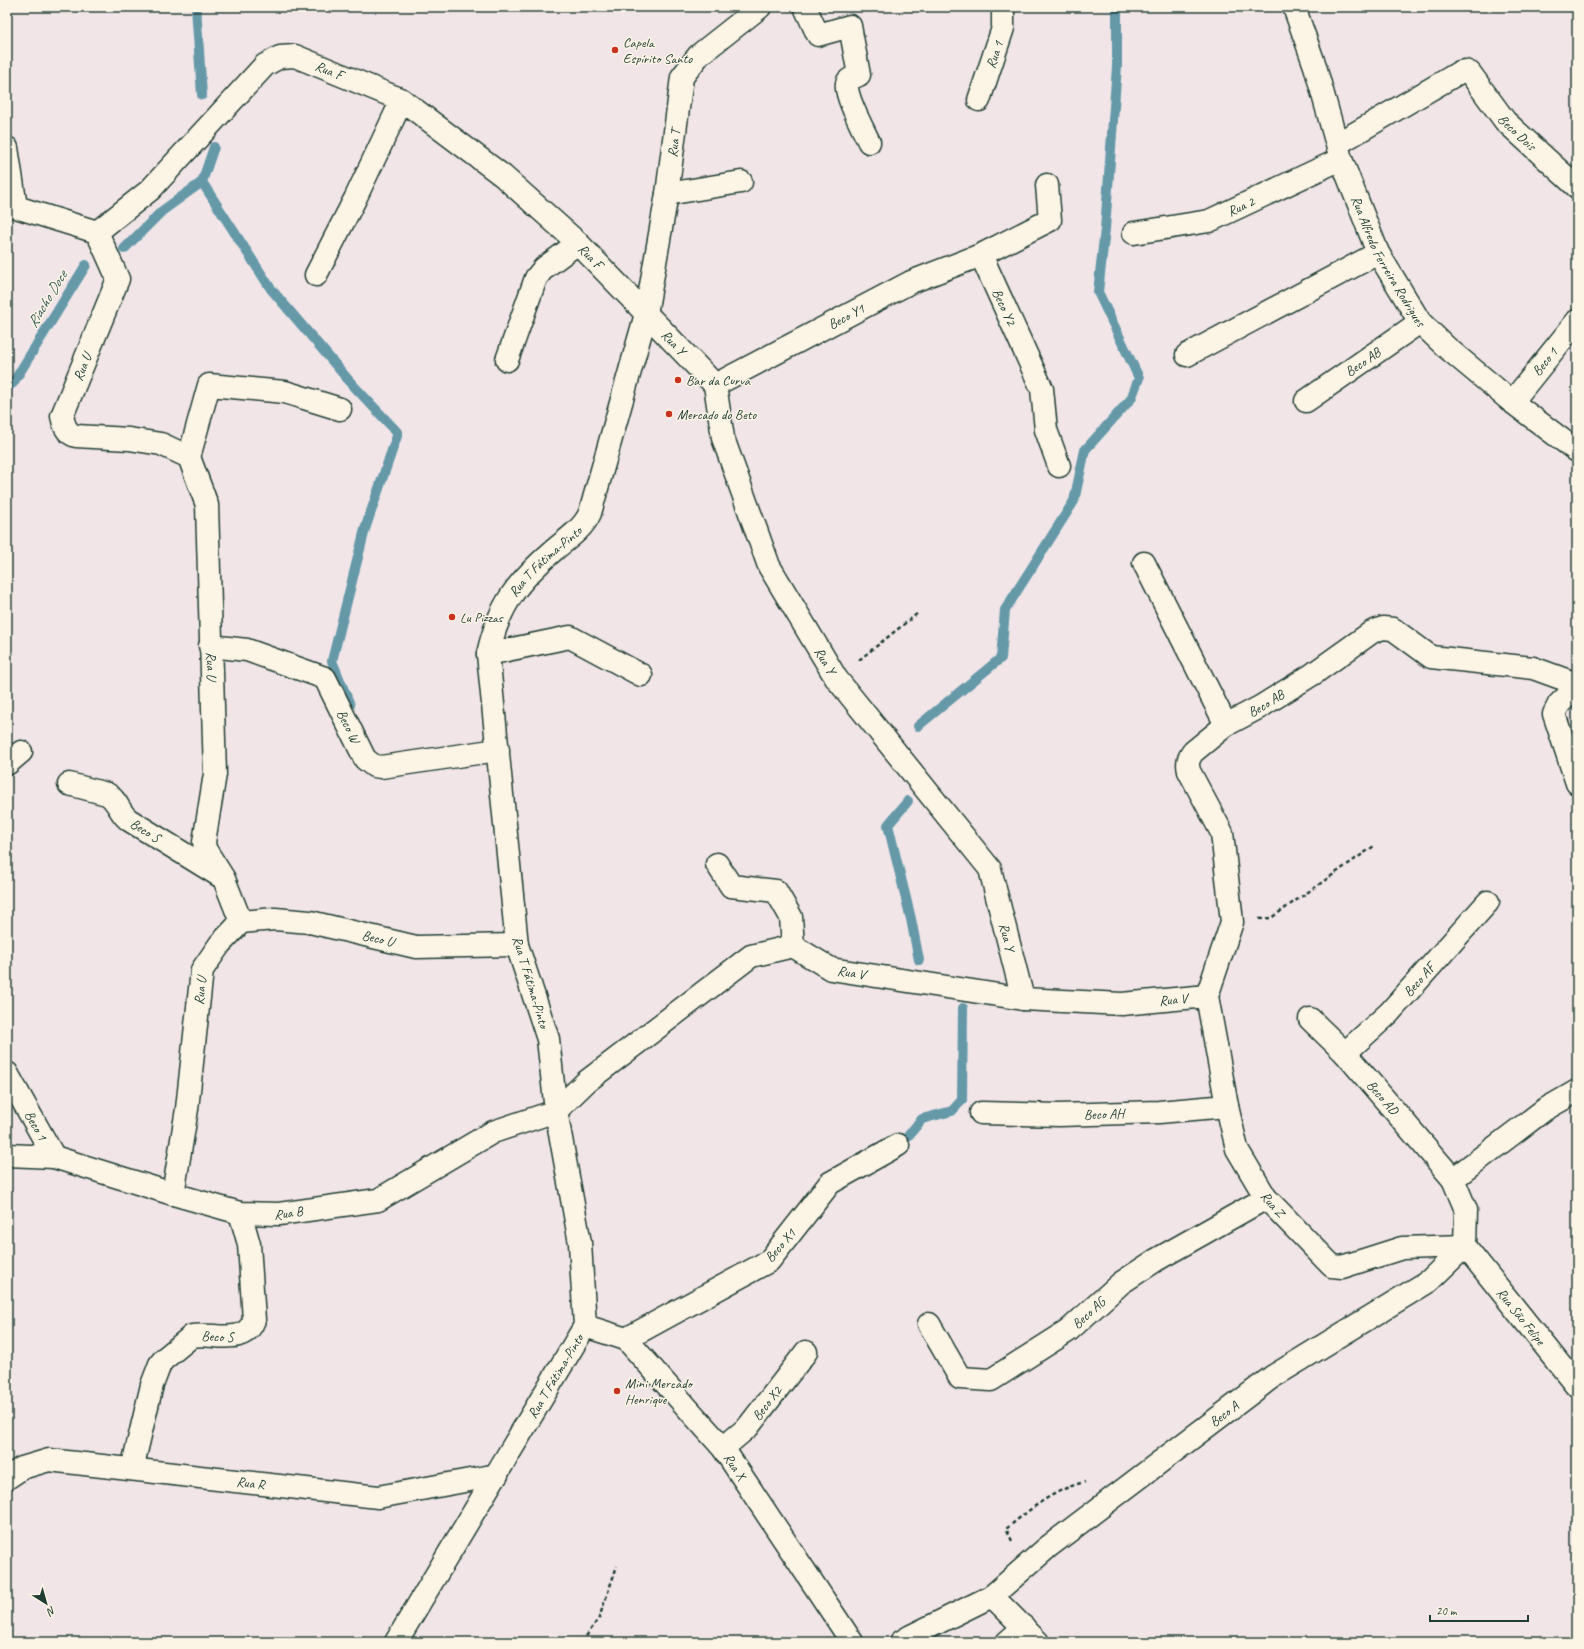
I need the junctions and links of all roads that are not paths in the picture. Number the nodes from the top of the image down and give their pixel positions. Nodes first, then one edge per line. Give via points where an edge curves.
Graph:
1 (760, 7) edge
2 (805, 7) edge
3 (1003, 7) edge
4 (1294, 7) edge
5 (1466, 71) joint
6 (402, 100) junction
7 (979, 100) dead end
8 (869, 142) dead end
9 (7, 148) edge
10 (1339, 152) junction
11 (741, 182) dead end
12 (1047, 185) dead end
13 (1577, 187) edge
14 (667, 194) junction
15 (12, 212) edge
16 (97, 232) junction
17 (1134, 233) dead end
18 (578, 243) junction
19 (1378, 253) junction
20 (981, 254) junction
21 (316, 276) dead end
22 (646, 314) junction
23 (1577, 321) edge
24 (1420, 322) junction
25 (1187, 355) dead end
26 (507, 360) dead end
27 (715, 385) junction
28 (1306, 401) dead end
29 (1512, 402) junction
30 (340, 409) dead end
31 (1577, 451) edge
32 (189, 457) junction
33 (1058, 466) dead end
34 (1144, 563) dead end
35 (210, 646) junction
36 (488, 654) junction
37 (641, 675) dead end
38 (1577, 684) edge
39 (1577, 687) edge
40 (1226, 725) junction
41 (498, 750) junction
42 (1577, 783) edge
43 (69, 784) dead end
44 (717, 864) dead end
45 (224, 879) junction
46 (1488, 902) dead end
47 (241, 922) junction
48 (516, 945) junction
49 (793, 946) junction
50 (1207, 996) junction
51 (1023, 999) junction
52 (1310, 1019) dead end
53 (1345, 1053) junction
54 (7, 1073) edge
55 (1577, 1091) edge
56 (1227, 1106) junction
57 (556, 1111) junction
58 (981, 1113) dead end
59 (898, 1145) dead end
60 (7, 1155) edge
61 (54, 1157) junction
62 (1453, 1179) junction
63 (173, 1194) junction
64 (1266, 1198) junction
65 (240, 1213) junction
66 (1465, 1246) junction
67 (929, 1324) dead end
68 (585, 1326) junction
69 (626, 1339) junction
70 (806, 1352) dead end
71 (1577, 1386) edge
72 (723, 1448) junction
73 (12, 1468) edge
74 (132, 1469) junction
75 (497, 1475) junction
76 (992, 1596) junction
77 (1031, 1635) edge
78 (396, 1642) edge
79 (852, 1642) edge
80 (901, 1642) edge
81 (1007, 1642) edge

1 - 14 street, Rua T via 699,55 682,77
2 - 8 street via 818,35 850,26 858,75 846,85 850,101
3 - 7 street, Rua 1 via 1003,28
4 - 10 street, Rua Alfredo Ferreira Rodrigues
5 - 10 street, Rua 2 via 1460,72
5 - 13 street, Beco Dois via 1505,120
6 - 16 street, Rua F via 295,56 280,56 265,65 150,190
6 - 18 street, Rua F via 503,176
6 - 21 street
9 - 15 street
10 - 17 street, Rua 2 via 1209,221
10 - 19 street, Rua Alfredo Ferreira Rodrigues
11 - 14 street
12 - 20 street via 1050,220
14 - 22 street, Rua T
15 - 16 street
16 - 32 street, Rua U via 118,279 62,416 64,424 71,434 76,436 161,444
18 - 22 street, Rua F
18 - 26 street via 544,268 536,278
19 - 24 street, Rua Alfredo Ferreira Rodrigues
19 - 25 street
20 - 27 street, Beco Y1 via 911,282
20 - 33 street, Beco Y2 via 1042,389 1046,430
22 - 27 street, Rua Y
22 - 36 street, Rua T Fátima-Pinto via 588,519 531,570 511,594 493,631
23 - 29 street, Beco 1
24 - 28 street, Beco AB
24 - 29 street, Rua Alfredo Ferreira Rodrigues
27 - 51 street, Rua Y via 723,438 768,566 836,678 990,868
29 - 31 street, Rua Alfredo Ferreira Rodrigues
30 - 32 street via 285,392 209,385
32 - 35 street, Rua U via 207,505
34 - 40 street
35 - 41 street, Beco W via 247,650 325,678 365,759 374,766
35 - 45 street, Rua U via 215,774 204,842 205,849
36 - 37 street via 570,637
36 - 41 street, Rua T Fátima-Pinto
38 - 40 street, Beco AB via 1533,668 1431,657 1393,629 1383,628 1372,632 1313,674 1260,707
39 - 42 street via 1559,704 1554,714
40 - 50 street, Beco AB via 1193,752 1187,764 1222,833 1232,922
41 - 48 street, Rua T Fátima-Pinto
43 - 45 street, Beco S via 112,797 129,820
44 - 49 street via 731,886 776,891 791,917
45 - 47 street, Rua U
46 - 53 street, Beco AF via 1389,1013
47 - 48 street, Beco U via 275,919 310,922 416,947
47 - 63 street, Rua U via 220,944 202,970 187,1109
48 - 57 street, Rua T Fátima-Pinto via 548,1039
49 - 51 street, Rua V via 831,969
49 - 57 street via 751,956 586,1082
50 - 51 street, Rua V via 1122,1004
50 - 56 street, Rua Z
52 - 53 street, Beco AD
53 - 62 street, Beco AD
54 - 61 street, Beco 1
55 - 62 street via 1544,1110
56 - 58 street, Beco AH via 1159,1112 1059,1115
56 - 64 street, Rua Z via 1237,1149
57 - 65 street, Rua B via 493,1132 378,1200 279,1214
57 - 68 street, Rua T Fátima-Pinto via 580,1243
59 - 69 street, Beco X1 via 830,1183 769,1261
60 - 61 street, Rua B
61 - 63 street, Rua B
62 - 66 street, Beco AD via 1466,1210
63 - 65 street, Rua B
64 - 66 street, Rua Z via 1327,1262 1337,1267 1402,1248
64 - 67 street, Beco AG via 1120,1283 1068,1331 991,1380 960,1378
65 - 74 street, Beco S via 249,1244 254,1320 252,1327 240,1336 192,1336 164,1358 152,1385
66 - 71 street, Rua São Felipe
66 - 76 street, Beco A via 1429,1281 1272,1377 1048,1547
68 - 69 street
68 - 75 street, Rua T Fátima-Pinto
69 - 72 street, Rua X
70 - 72 street, Beco X2 via 748,1427
72 - 79 street, Rua X
73 - 74 street, Rua R via 48,1460
74 - 75 street, Rua R via 378,1497
75 - 78 street, Rua T Fátima-Pinto
76 - 77 street
76 - 80 street, Beco A
77 - 81 street

